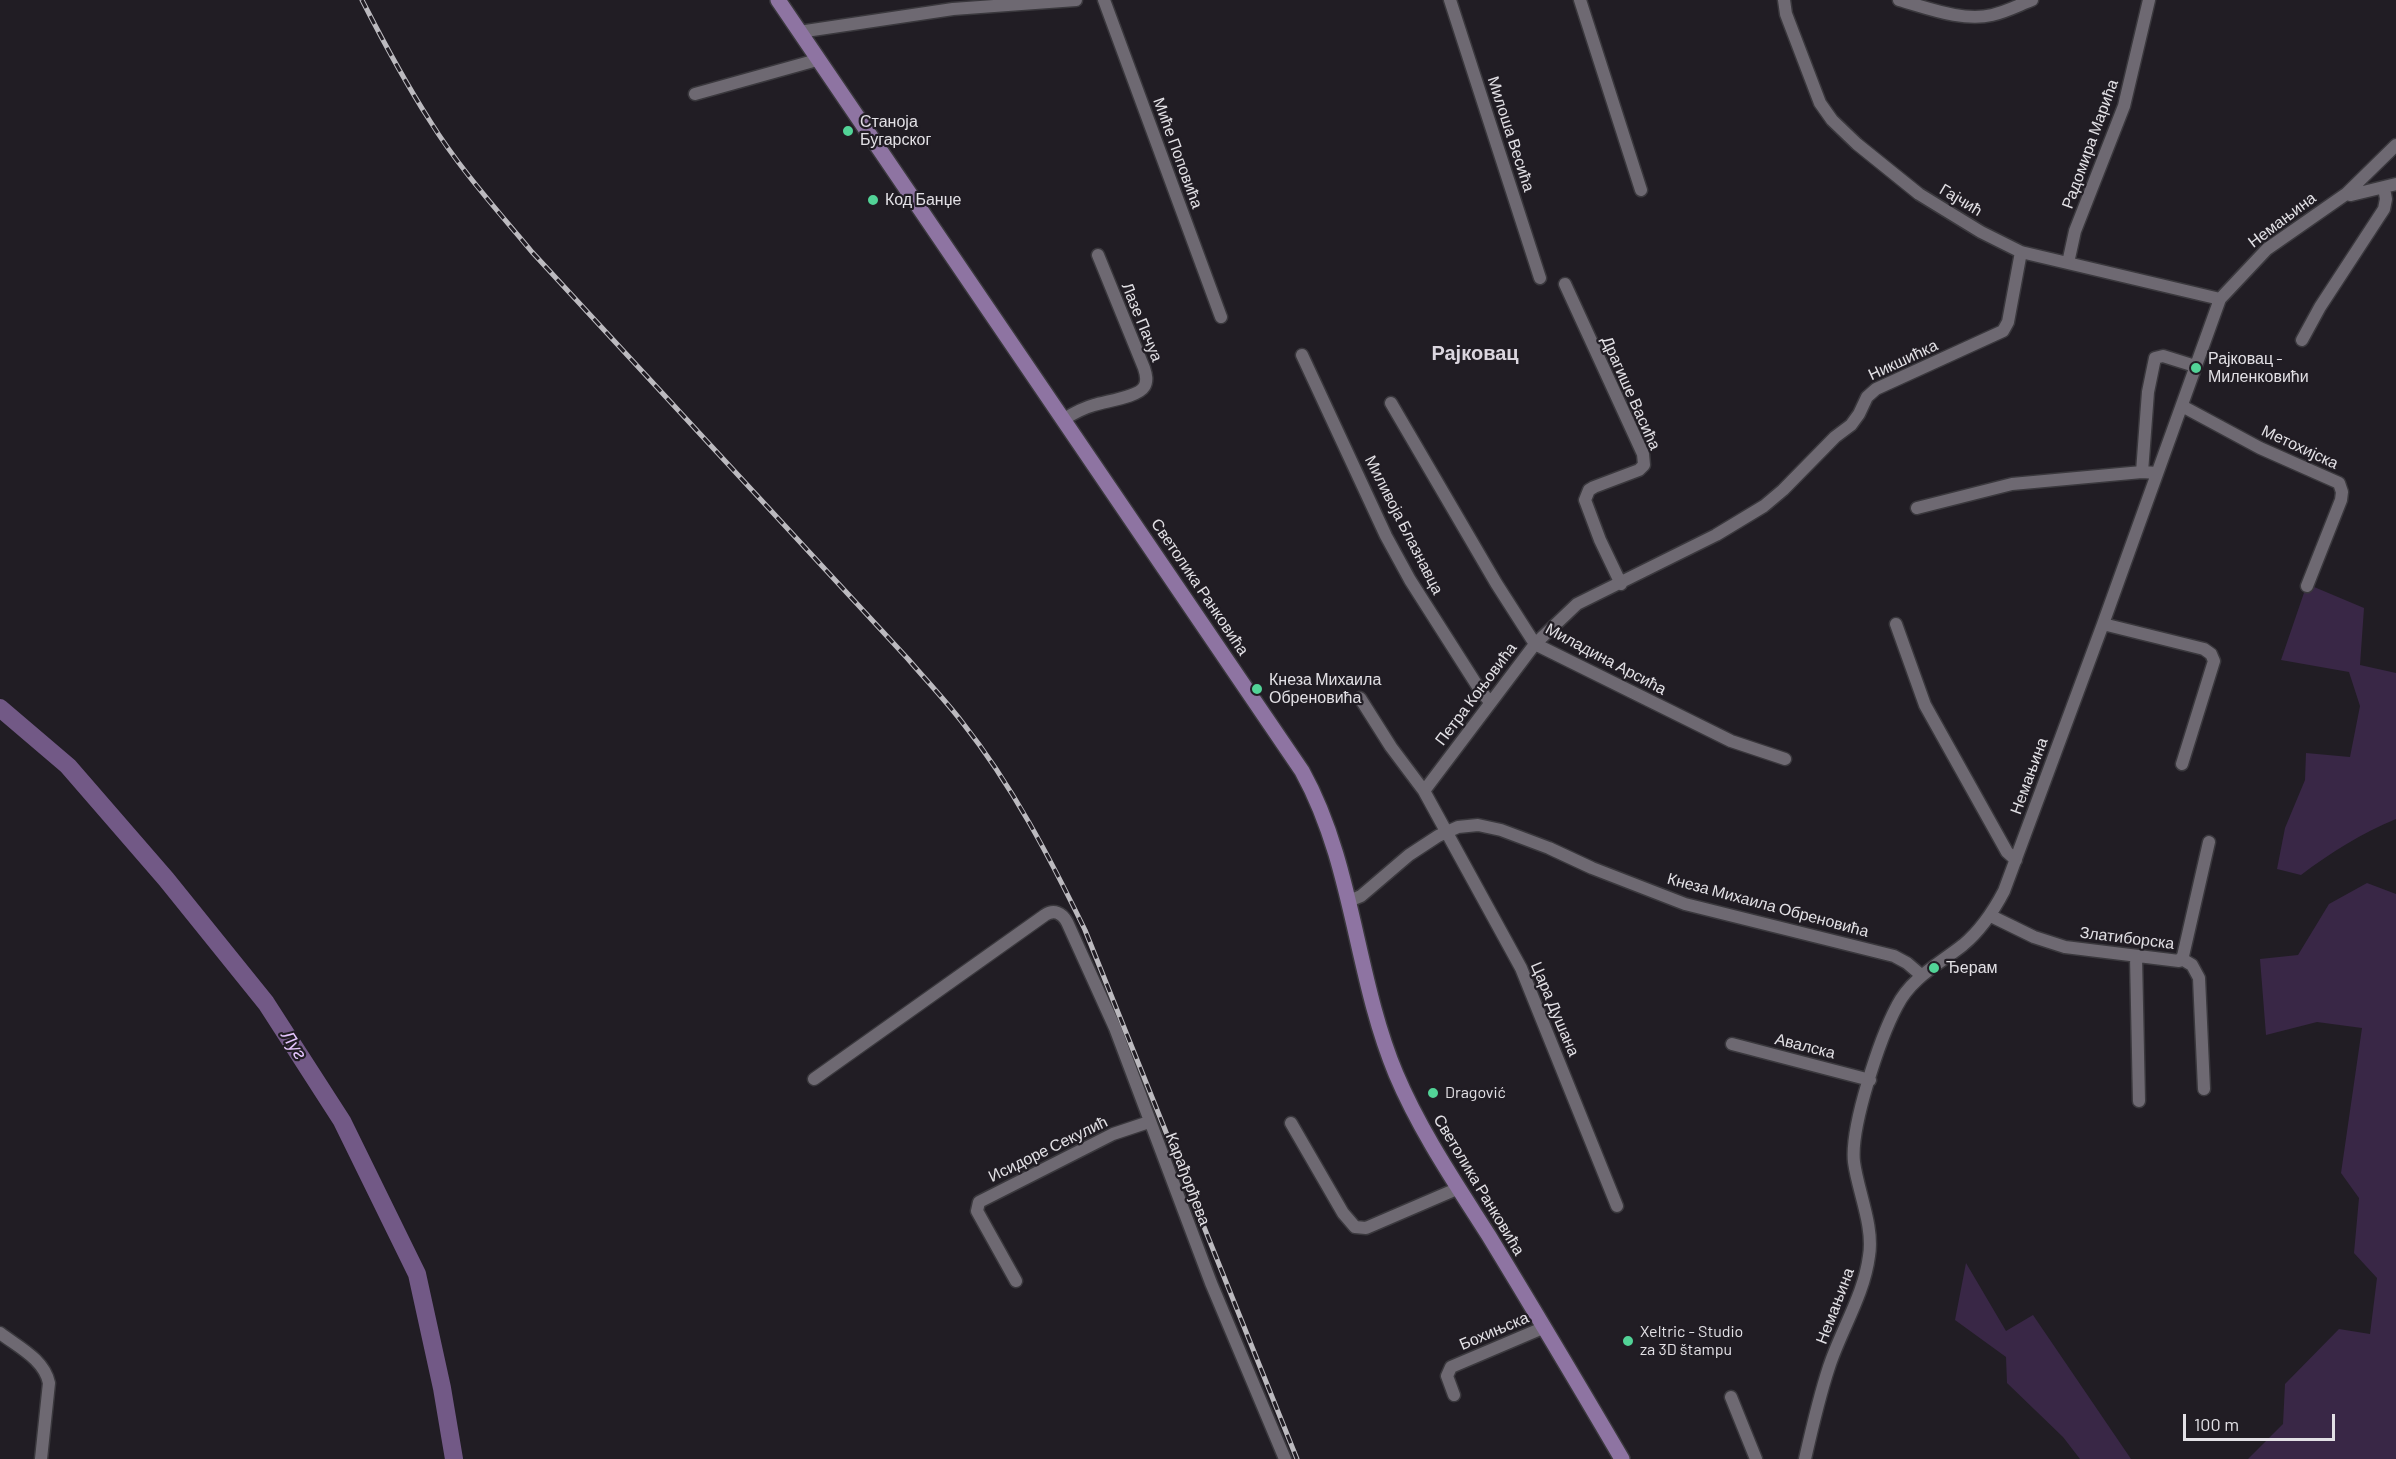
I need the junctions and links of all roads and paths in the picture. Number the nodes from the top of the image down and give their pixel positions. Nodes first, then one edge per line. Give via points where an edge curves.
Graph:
1 (778, 0) edge
2 (1076, 0) edge
3 (1104, 0) edge
4 (1450, 0) edge
5 (1580, 0) edge
6 (1784, 0) edge
7 (1899, 0) edge
8 (2032, 0) edge
9 (2149, 0) edge
10 (799, 32) junction
11 (818, 60) junction
12 (695, 94) dead end
13 (2396, 145) edge
14 (2390, 186) edge
15 (1641, 190) dead end
16 (2346, 194) junction
17 (2021, 252) junction
18 (1098, 255) dead end
19 (2068, 263) junction
20 (1540, 278) dead end
21 (1565, 284) dead end
22 (2220, 298) junction
23 (1221, 317) dead end
24 (2302, 340) dead end
25 (1302, 355) dead end
26 (2195, 366) junction
27 (1391, 403) dead end
28 (2181, 406) junction
29 (1064, 419) junction
30 (2142, 472) junction
31 (2157, 473) junction
32 (1917, 508) dead end
33 (1716, 535) joint
34 (1621, 584) junction
35 (2307, 586) dead end
36 (1896, 624) dead end
37 (2103, 624) junction
38 (1535, 644) junction
39 (1360, 698) dead end
40 (1490, 702) junction
41 (1785, 759) dead end
42 (2182, 764) dead end
43 (1424, 791) junction
44 (1446, 832) junction
45 (2209, 842) dead end
46 (2016, 860) junction
47 (1349, 901) junction
48 (1991, 916) junction
49 (2136, 957) junction
50 (2182, 959) junction
51 (1922, 975) junction
52 (1732, 1044) dead end
53 (814, 1079) dead end
54 (1870, 1080) junction
55 (2204, 1089) dead end
56 (2139, 1101) dead end
57 (1149, 1122) junction
58 (1291, 1123) dead end
59 (1459, 1188) junction
60 (1617, 1206) dead end
61 (1016, 1281) dead end
62 (1545, 1327) junction
63 (0, 1333) edge
64 (1454, 1395) dead end
65 (1731, 1397) dead end
66 (41, 1459) edge
67 (1285, 1459) edge
68 (1622, 1459) edge
69 (1756, 1459) edge
70 (1804, 1459) edge

1 - 10 main road, Светолика Ранковића
2 - 10 street via 953,9
3 - 23 street, Миће Поповића
4 - 20 street, Милоша Весића
5 - 15 street
6 - 17 street, Гајчић via 1813,90 1832,120 1919,194
7 - 8 street via 1950,14 1979,16
9 - 19 street, Радомира Марића via 2124,106 2075,231
10 - 11 main road, Светолика Ранковића
11 - 12 street
11 - 29 main road, Светолика Ранковића
13 - 16 street, Немањина
14 - 16 street
14 - 24 street via 2384,209
16 - 22 street, Немањина via 2267,249
17 - 19 street, Гајчић
17 - 33 street, Никшићка via 2003,331 1876,388 1855,420 1783,490
18 - 29 street, Лазе Пачуа via 1144,368 1146,382 1141,391 1096,404
19 - 22 street, Гајчић
21 - 34 street, Драгише Васића via 1643,454 1644,465 1639,470 1589,490 1585,500
22 - 26 street, Немањина
25 - 40 street, Миливоја Блазнавца via 1386,536 1410,580
26 - 28 street, Немањина
26 - 30 street via 2163,356 2155,358 2148,392
27 - 38 street, Миладина Арсића
28 - 31 street, Немањина
28 - 35 street, Метохијска via 2260,448 2339,483 2341,500
29 - 47 main road, Светолика Ранковића via 1302,771 1330,831
30 - 31 street
30 - 32 street via 2012,484
31 - 37 street, Немањина
33 - 34 street, Петра Коњовића
34 - 38 street, Петра Коњовића via 1577,604
36 - 46 street via 1925,705 2007,852
37 - 42 street via 2211,654 2214,661
37 - 46 street, Немањина
38 - 40 street, Петра Коњовића
38 - 41 street, Миладина Арсића via 1731,741
39 - 43 street, Цара Душана via 1401,763
40 - 43 street, Петра Коњовића
43 - 44 street, Цара Душана
44 - 47 street, Кнеза Михаила Обреновића
44 - 51 street, Кнеза Михаила Обреновића via 1467,826 1501,830 1685,904 1894,956
44 - 60 street, Цара Душана via 1521,968
45 - 50 street, Златиборска
46 - 48 street, Немањина
47 - 59 main road, Светолика Ранковића via 1389,1058 1412,1108
48 - 49 street, Златиборска via 2054,944
48 - 51 street, Немањина via 1962,946
49 - 50 street, Златиборска via 2176,962
49 - 56 street
50 - 55 street via 2192,965 2199,978
51 - 54 street, Немањина via 1897,1005
52 - 54 street, Авалска
53 - 57 street, Карађорђева via 1053,912 1064,917 1099,989
54 - 70 street, Немањина via 1854,1145 1869,1234 1867,1271 1829,1367
57 - 61 street, Исидоре Секулић via 1113,1134 979,1202 977,1211
57 - 67 street, Карађорђева
58 - 59 street via 1355,1227 1366,1228
59 - 62 main road, Светолика Ранковића
62 - 64 street, Бохињска via 1451,1367 1447,1376
62 - 68 main road, Светолика Ранковића
63 - 66 street via 43,1367 47,1375
65 - 69 street

